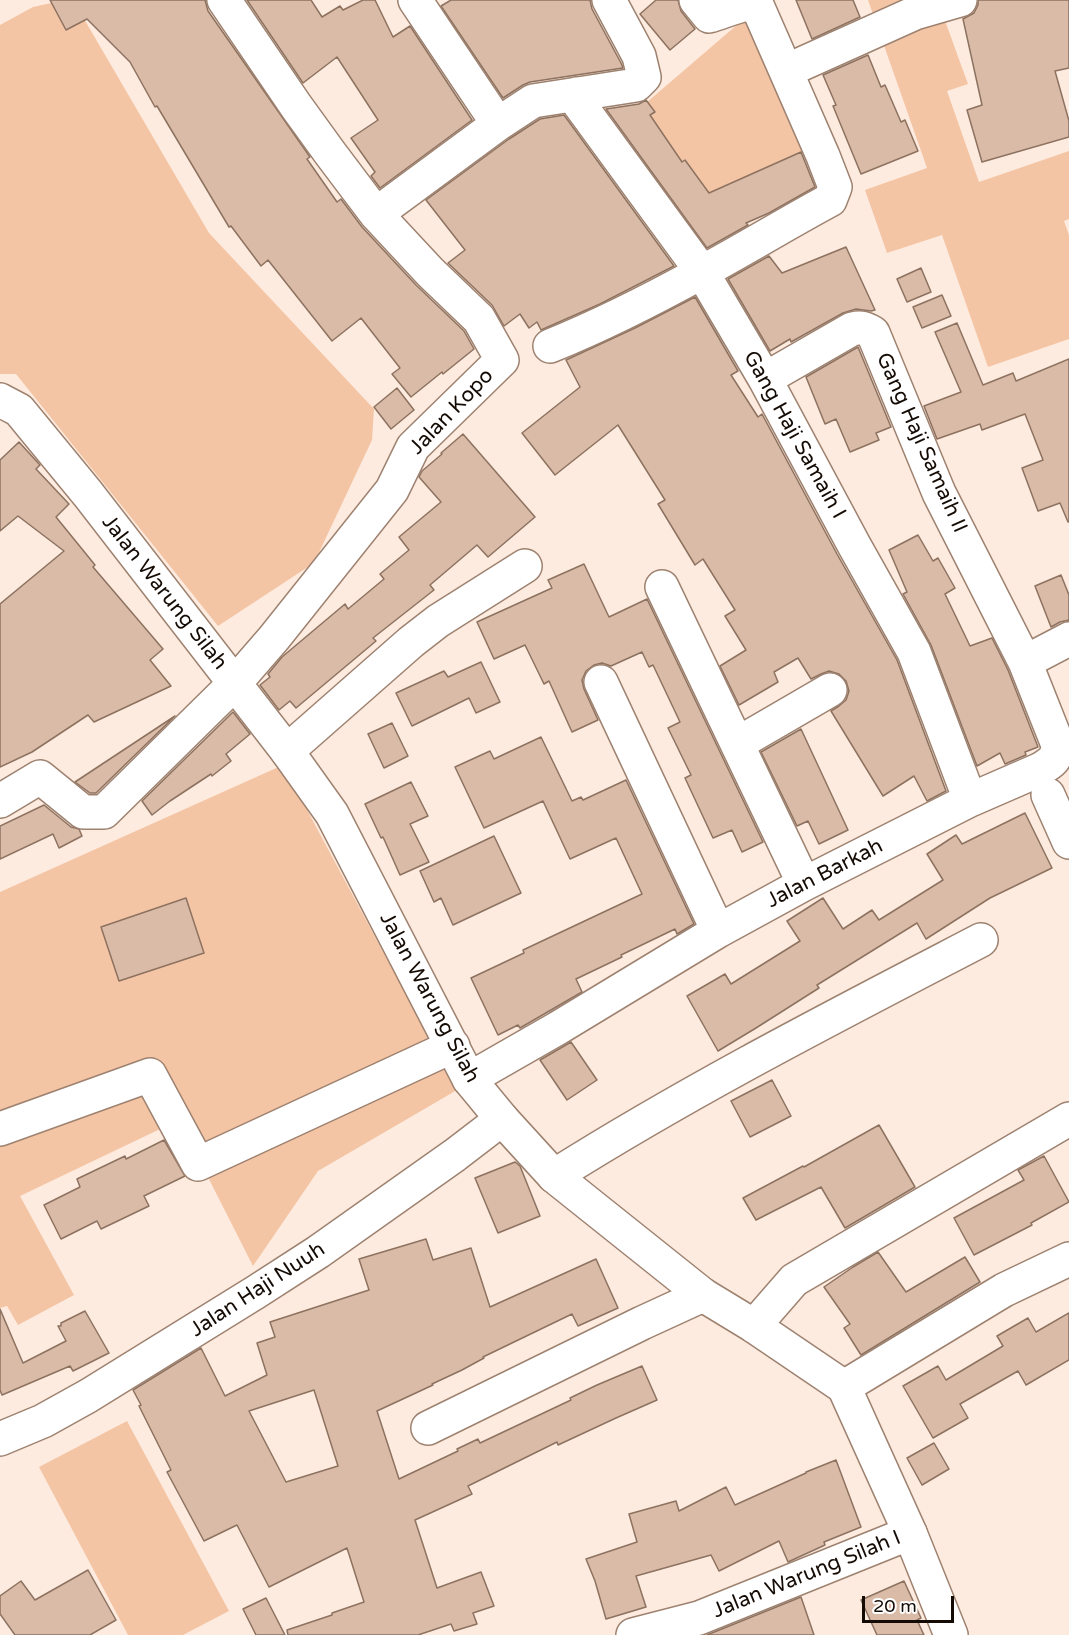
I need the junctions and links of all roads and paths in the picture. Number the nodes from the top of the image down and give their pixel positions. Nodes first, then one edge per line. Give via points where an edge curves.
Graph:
1 (224, 0) edge
2 (415, 0) edge
3 (696, 0) edge
4 (960, 0) edge
5 (622, 5) edge
6 (786, 71) junction
7 (576, 94) junction
8 (498, 124) junction
9 (376, 214) junction
10 (702, 272) junction
11 (550, 346) dead end
12 (765, 379) junction
13 (0, 400) edge
14 (525, 566) dead end
15 (662, 587) dead end
16 (1069, 639) edge
17 (1025, 662) junction
18 (601, 682) dead end
19 (235, 683) junction
20 (830, 690) dead end
21 (737, 744) junction
22 (287, 752) junction
23 (1048, 795) dead end
24 (970, 800) junction
25 (0, 801) edge
26 (1069, 842) edge
27 (804, 884) junction
28 (718, 931) junction
29 (981, 940) dead end
30 (453, 1046) junction
31 (469, 1079) junction
32 (502, 1119) junction
33 (1069, 1119) edge
34 (0, 1129) edge
35 (554, 1176) junction
36 (1069, 1259) edge
37 (703, 1295) junction
38 (754, 1326) junction
39 (844, 1387) junction
40 (428, 1428) dead end
41 (0, 1439) edge
42 (910, 1533) junction
43 (633, 1635) edge
44 (951, 1635) edge

1 - 9 street, Jalan Kopo
2 - 8 street
3 - 6 street via 709,16 756,3
4 - 6 street via 915,13
5 - 7 street via 644,76 636,85
6 - 10 street via 835,187 830,200
7 - 8 street via 533,101
7 - 10 street, Gang Haji Samaih I via 577,101
8 - 9 street
9 - 19 street, Jalan Kopo via 479,319 502,360 413,447 392,490
10 - 11 street via 598,326
10 - 12 street, Gang Haji Samaih I
12 - 17 street, Gang Haji Samaih II via 852,329 873,333 939,493
12 - 24 street, Gang Haji Samaih I via 914,652
13 - 19 street, Jalan Warung Silah via 19,410
14 - 22 street via 420,635
15 - 21 street
16 - 17 street
17 - 24 street, Jalan Barkah via 1055,734 1057,755 1039,770
18 - 28 street
19 - 22 street, Jalan Warung Silah
19 - 25 street via 104,812 83,812 40,777
20 - 21 street
21 - 27 street
22 - 30 street, Jalan Warung Silah via 332,814
23 - 26 street
24 - 27 street, Jalan Barkah
27 - 28 street, Jalan Barkah
28 - 31 street, Jalan Barkah
29 - 35 street via 771,1050
30 - 31 street, Jalan Warung Silah
30 - 34 street via 198,1164 150,1075
31 - 32 street, Jalan Warung Silah
32 - 35 street, Jalan Warung Silah
32 - 41 street, Jalan Haji Nuuh via 256,1292 79,1401
33 - 38 street via 794,1280
35 - 37 street, Jalan Warung Silah
36 - 39 street via 1004,1290
37 - 38 street, Jalan Warung Silah
37 - 40 street
38 - 39 street, Jalan Warung Silah
39 - 42 street
42 - 43 street, Jalan Warung Silah I via 699,1618
42 - 44 street

